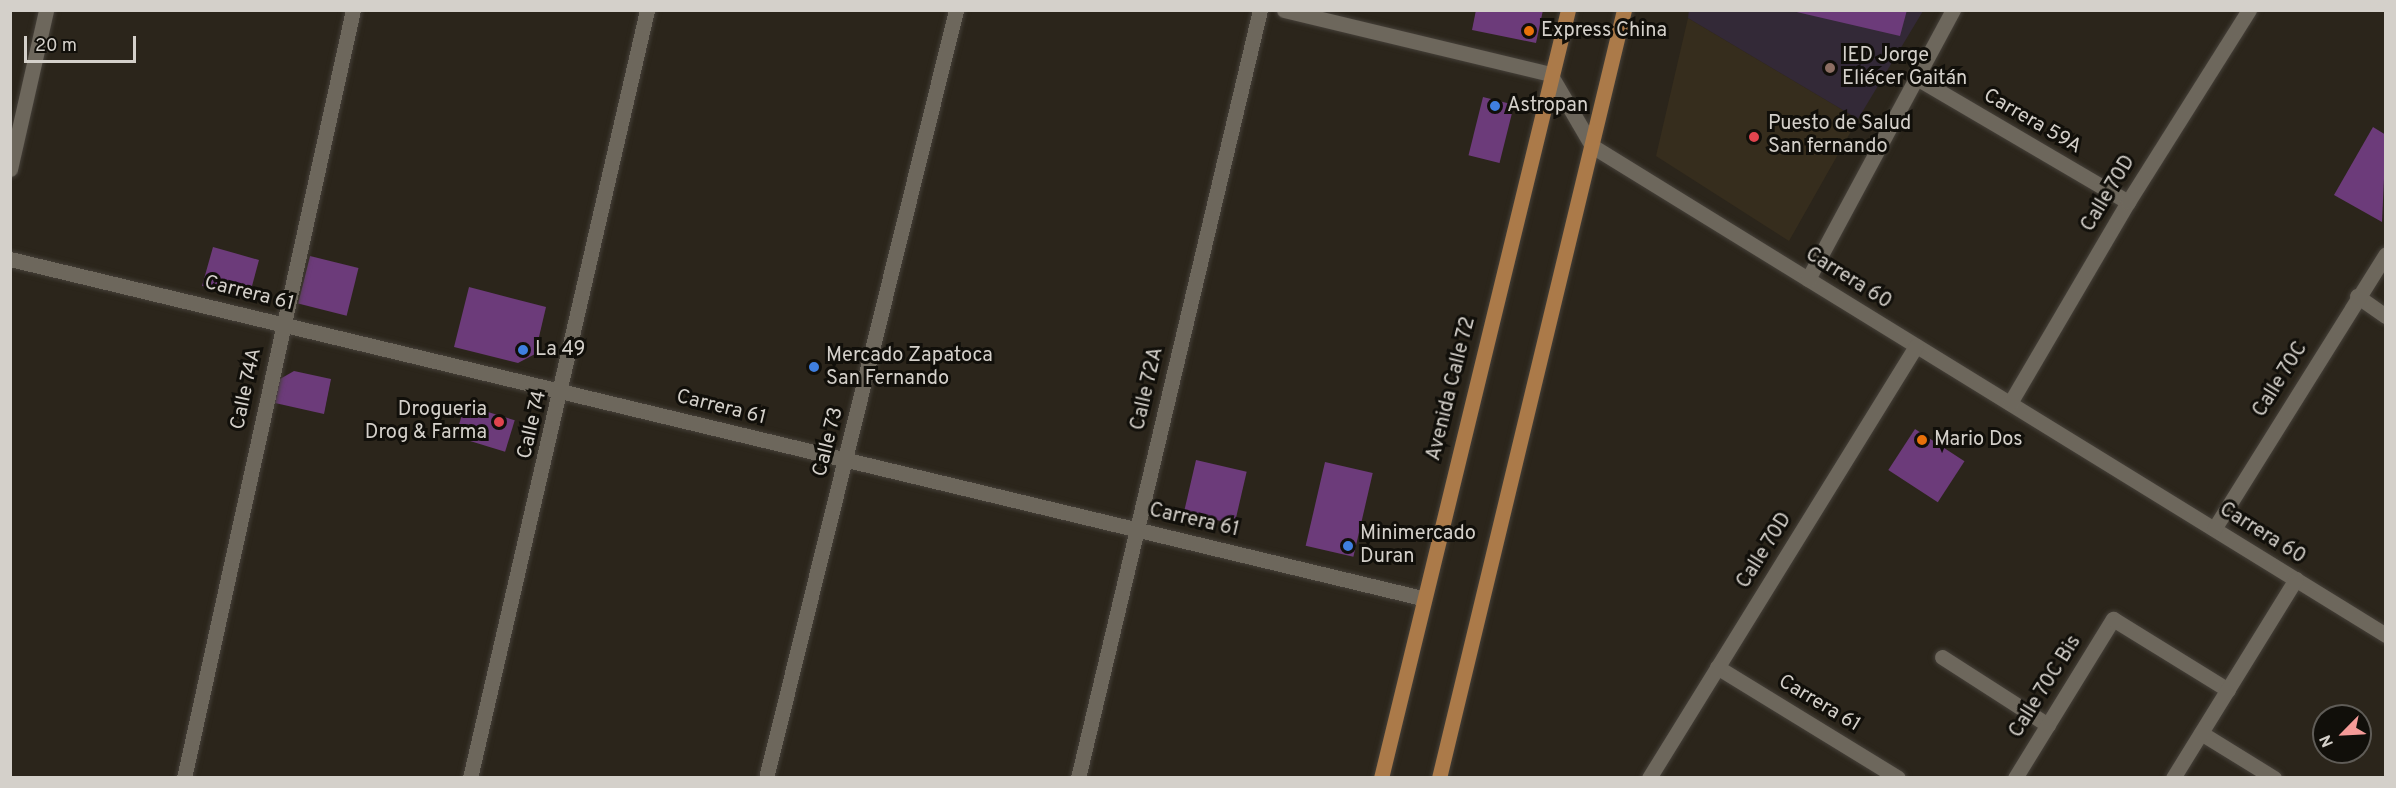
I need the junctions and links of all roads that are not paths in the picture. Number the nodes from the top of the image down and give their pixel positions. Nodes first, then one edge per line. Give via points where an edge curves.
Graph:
1 (46, 10) edge
2 (353, 10) edge
3 (647, 10) edge
4 (956, 10) edge
5 (1260, 10) edge
6 (1284, 10) edge
7 (1568, 10) edge
8 (1624, 10) edge
9 (1953, 10) edge
10 (2249, 10) edge
11 (1550, 74) junction
12 (1915, 77) junction
13 (1592, 146) junction
14 (10, 169) edge
15 (2128, 202) junction
16 (2385, 254) edge
17 (10, 258) edge
18 (1808, 279) junction
19 (2357, 297) junction
20 (2385, 316) edge
21 (282, 324) junction
22 (1916, 346) junction
23 (563, 391) junction
24 (2010, 403) junction
25 (847, 459) junction
26 (1137, 529) junction
27 (2214, 529) junction
28 (2296, 579) junction
29 (1422, 598) junction
30 (2385, 634) edge
31 (1942, 657) dead end
32 (1718, 667) junction
33 (2228, 690) junction
34 (2048, 725) junction
35 (2201, 733) junction
36 (184, 777) edge
37 (470, 777) edge
38 (766, 777) edge
39 (1078, 777) edge
40 (1381, 777) edge
41 (1439, 777) edge
42 (1649, 777) edge
43 (1898, 777) edge
44 (2015, 777) edge
45 (2174, 777) edge
46 (2274, 777) edge

1 - 14 street
2 - 21 street, Calle 74A
3 - 23 street, Calle 74
4 - 25 street, Calle 73
5 - 26 street, Calle 72A
6 - 11 street
7 - 11 main road, Avenida Calle 72
8 - 13 main road
9 - 12 street
10 - 15 street, Calle 70D
11 - 13 street, Carrera 60
11 - 29 main road, Avenida Calle 72
12 - 15 street, Carrera 59A
12 - 18 street
13 - 18 street, Carrera 60
13 - 41 main road
15 - 24 street, Calle 70D
16 - 19 street, Calle 70C
17 - 21 street, Carrera 61
18 - 22 street, Carrera 60
19 - 20 street
19 - 27 street, Calle 70C
21 - 23 street, Carrera 61
21 - 36 street, Calle 74A
22 - 24 street, Carrera 60
22 - 32 street, Calle 70D
23 - 25 street, Carrera 61
23 - 37 street, Calle 74
24 - 27 street, Carrera 60
25 - 26 street, Carrera 61
25 - 38 street, Calle 73
26 - 29 street, Carrera 61
26 - 39 street, Calle 72A
27 - 28 street, Carrera 60
28 - 30 street, Carrera 60
28 - 33 street
29 - 40 main road, Avenida Calle 72
31 - 34 street
32 - 42 street, Calle 70D
32 - 43 street, Carrera 61
33 - 34 street, Calle 70C Bis via 2113,619
33 - 35 street
34 - 44 street, Calle 70C Bis
35 - 45 street
35 - 46 street

